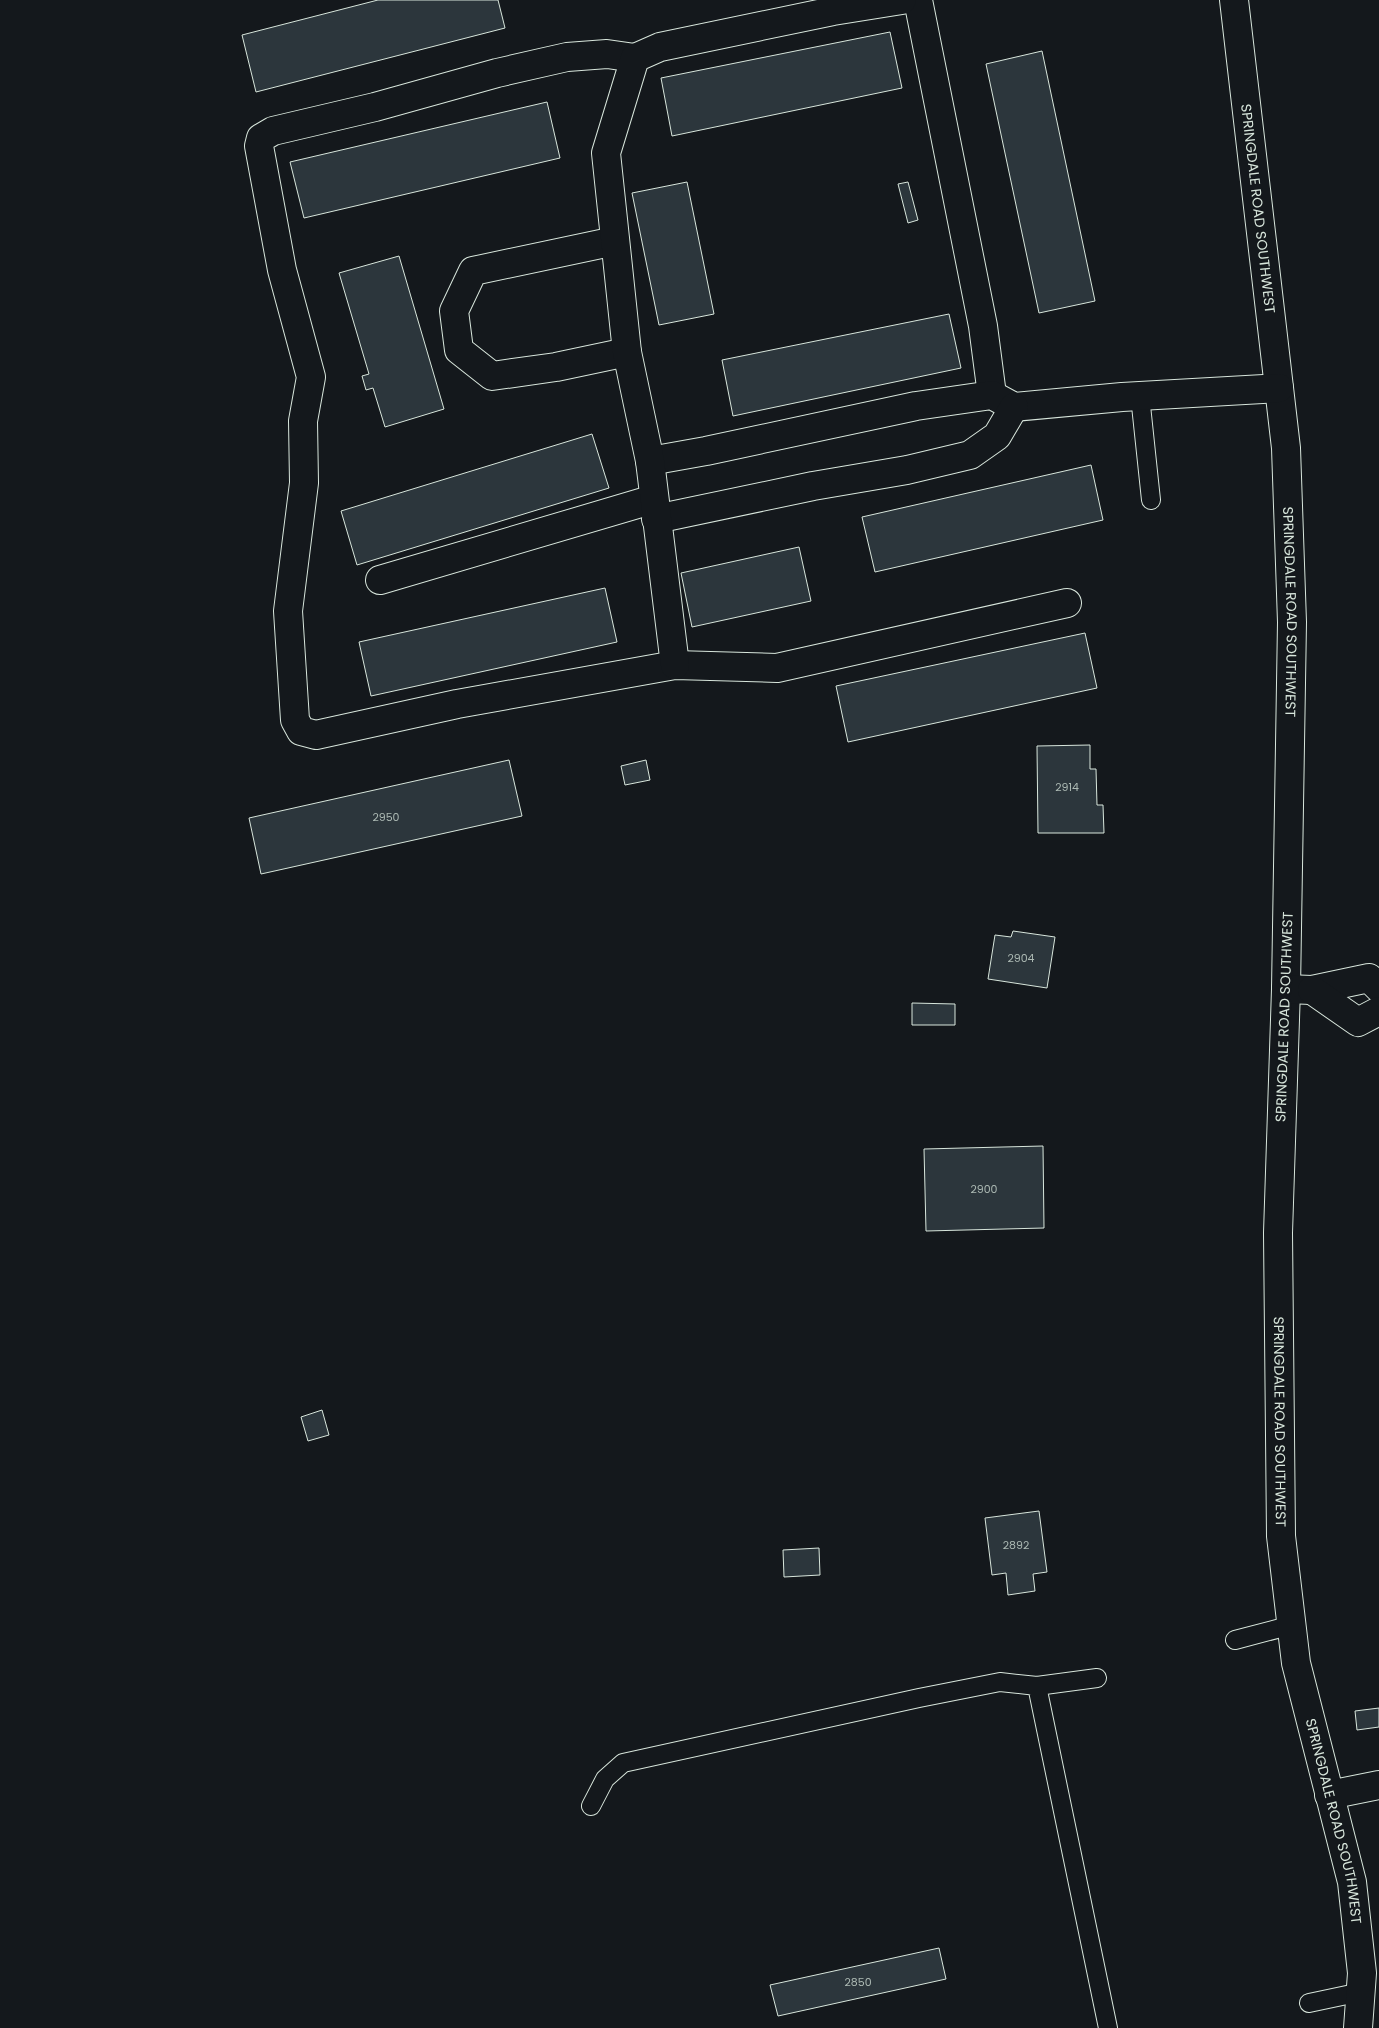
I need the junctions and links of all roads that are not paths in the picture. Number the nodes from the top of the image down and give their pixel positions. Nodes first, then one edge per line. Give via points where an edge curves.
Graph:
1 (902, 0) edge
2 (918, 0) edge
3 (1234, 0) edge
4 (635, 58) junction
5 (616, 241) junction
6 (626, 352) junction
7 (1279, 388) junction
8 (1140, 396) junction
9 (1003, 401) junction
10 (650, 461) junction
11 (1150, 500) dead end
12 (655, 509) junction
13 (380, 580) dead end
14 (1066, 603) dead end
15 (675, 665) junction
16 (1379, 988) edge
17 (1299, 990) junction
18 (1379, 1011) edge
19 (1292, 1625) junction
20 (1235, 1640) dead end
21 (1097, 1678) dead end
22 (1037, 1686) junction
23 (1379, 1785) edge
24 (1329, 1795) junction
25 (591, 1806) dead end
26 (1361, 1992) junction
27 (1309, 2003) dead end
28 (1108, 2028) edge
29 (1358, 2028) edge

1 - 4 street via 660,47
2 - 9 street via 983,326
3 - 7 street, SPRINGDALE ROAD SOUTHWEST
4 - 5 street via 606,153
4 - 15 street via 607,54 567,56 273,131 261,138 258,146 282,270 311,376 303,421 304,483 288,612 294,720 301,730 316,735 457,704
5 - 6 street
5 - 6 street via 473,271 454,311 459,350 492,376
6 - 10 street
7 - 8 street
7 - 17 street, SPRINGDALE ROAD SOUTHWEST via 1286,448 1292,622
8 - 9 street
8 - 11 lane
9 - 10 street via 916,406
9 - 12 street via 997,436 970,455 907,470
10 - 12 street
12 - 13 street
12 - 15 street
14 - 15 street via 777,668
16 - 17 street via 1369,978
17 - 18 street via 1358,1022
17 - 19 street, SPRINGDALE ROAD SOUTHWEST via 1278,1233 1281,1536
19 - 20 lane
19 - 24 street, SPRINGDALE ROAD SOUTHWEST via 1296,1663
21 - 22 lane
22 - 25 lane via 1000,1682 623,1763 605,1779
22 - 28 lane
23 - 24 street
24 - 26 street, SPRINGDALE ROAD SOUTHWEST via 1352,1882 1362,1973
26 - 27 lane
26 - 29 street, SPRINGDALE ROAD SOUTHWEST

